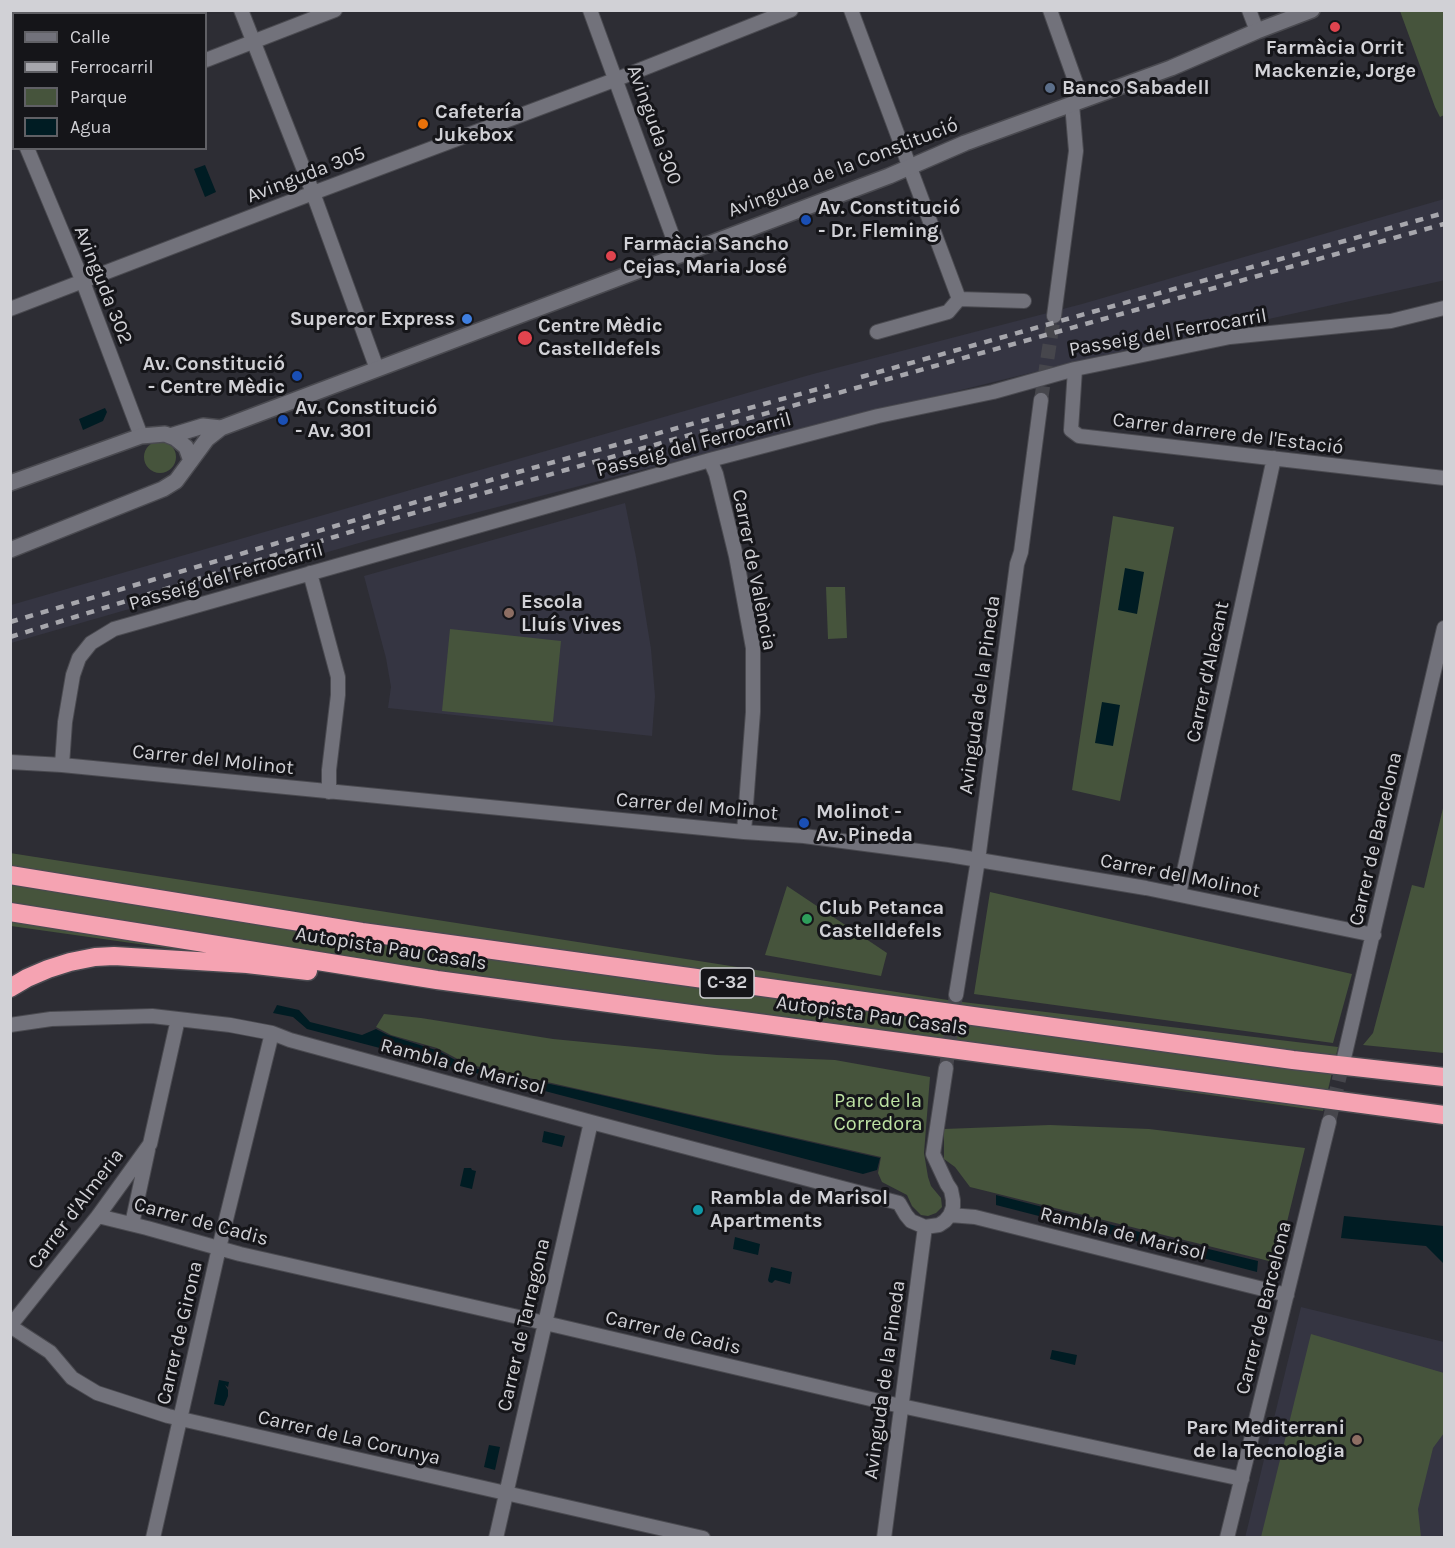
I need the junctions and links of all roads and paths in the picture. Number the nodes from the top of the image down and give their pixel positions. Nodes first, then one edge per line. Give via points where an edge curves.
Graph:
1 (241, 10) edge
2 (335, 10) edge
3 (590, 10) edge
4 (791, 10) edge
5 (851, 10) edge
6 (1050, 10) edge
7 (1249, 10) edge
8 (1312, 10) edge
9 (1257, 32) junction
10 (254, 42) junction
11 (207, 60) edge
12 (617, 79) junction
13 (1077, 102) junction
14 (28, 150) edge
15 (909, 168) junction
16 (313, 193) junction
17 (679, 254) junction
18 (82, 282) junction
19 (959, 299) junction
20 (1024, 301) dead end
21 (1444, 308) edge
22 (10, 309) edge
23 (1054, 316) tunnel mouth
24 (877, 332) dead end
25 (377, 369) junction
26 (1075, 369) junction
27 (1041, 400) tunnel mouth
28 (221, 428) junction
29 (141, 436) junction
30 (170, 436) junction
31 (1274, 458) junction
32 (710, 460) junction
33 (191, 461) junction
34 (1444, 478) edge
35 (10, 483) edge
36 (10, 550) edge
37 (310, 573) junction
38 (1444, 628) edge
39 (10, 762) edge
40 (62, 765) junction
41 (329, 792) junction
42 (744, 832) junction
43 (978, 860) junction
44 (10, 875) edge
45 (1179, 894) junction
46 (10, 912) edge
47 (1374, 935) junction
48 (10, 988) edge
49 (539, 994) junction
50 (956, 995) tunnel mouth
51 (178, 1019) junction
52 (10, 1025) edge
53 (272, 1033) junction
54 (1344, 1058) tunnel mouth
55 (946, 1068) tunnel mouth
56 (1444, 1077) edge
57 (1444, 1115) edge
58 (591, 1122) junction
59 (1329, 1122) tunnel mouth
60 (150, 1144) junction
61 (950, 1215) junction
62 (98, 1216) junction
63 (132, 1224) junction
64 (924, 1227) junction
65 (219, 1248) junction
66 (1287, 1295) junction
67 (544, 1323) junction
68 (10, 1326) edge
69 (902, 1406) junction
70 (180, 1419) junction
71 (1242, 1479) junction
72 (506, 1493) junction
73 (153, 1538) edge
74 (496, 1538) edge
75 (703, 1538) edge
76 (884, 1538) edge
77 (1227, 1538) edge

1 - 10 street
2 - 10 street
3 - 12 street, Avinguda 300
4 - 12 street, Avinguda 305
5 - 15 street
6 - 13 street
7 - 9 street
8 - 9 street, Avinguda de la Constitució
9 - 13 street, Avinguda de la Constitució
10 - 11 street
10 - 16 street
12 - 16 street, Avinguda 305
12 - 17 street, Avinguda 300
13 - 15 street, Avinguda de la Constitució
13 - 23 street via 1076,151
14 - 18 street, Avinguda 302
15 - 17 street, Avinguda de la Constitució
15 - 19 street
16 - 18 street, Avinguda 305
16 - 25 street
17 - 25 street, Avinguda de la Constitució
18 - 22 street, Avinguda 305
18 - 29 street, Avinguda 302
19 - 20 street
19 - 24 street via 948,312
21 - 26 street, Passeig del Ferrocarril via 1391,321 1230,337
25 - 28 street, Avinguda de la Constitució
26 - 31 street, Carrer darrere de l'Estació via 1071,430 1079,436
26 - 32 street, Passeig del Ferrocarril
27 - 43 street, Avinguda de la Pineda
28 - 30 street, Avinguda de la Constitució via 203,426
28 - 33 street, Avinguda de la Constitució
29 - 30 street, Avinguda de la Constitució
29 - 35 street, Avinguda de la Constitució
30 - 33 street via 186,447
31 - 34 street, Carrer darrere de l'Estació
31 - 45 street, Carrer d'Alacant
32 - 37 street, Passeig del Ferrocarril
32 - 42 street, Carrer de València via 736,556 753,648 753,712
33 - 36 street, Avinguda de la Constitució via 176,481 163,489
37 - 40 street, Passeig del Ferrocarril via 114,629 91,642 73,675
37 - 41 street via 338,677
38 - 47 street, Carrer de Barcelona
39 - 40 street, Carrer del Molinot
40 - 41 street, Carrer del Molinot
41 - 42 street, Carrer del Molinot
42 - 43 street, Carrer del Molinot via 804,836
43 - 45 street, Carrer del Molinot
43 - 50 street, Avinguda de la Pineda
44 - 56 highway, Autopista Pau Casals / C-32 via 362,932 1293,1060
45 - 47 street, Carrer del Molinot
46 - 49 highway, Autopista Pau Casals / C-32
47 - 54 street, Carrer de Barcelona
48 - 49 highway via 70,962 114,956 247,964
49 - 57 highway, Autopista Pau Casals / C-32
51 - 52 street, Rambla de Marisol via 51,1019
51 - 53 street, Rambla de Marisol
51 - 60 street, Carrer d'Almeria
53 - 58 street, Rambla de Marisol
53 - 65 street, Carrer de Girona
55 - 61 street via 933,1154 952,1195
58 - 64 street, Rambla de Marisol via 899,1203 911,1221
58 - 67 street, Carrer de Tarragona
59 - 66 street, Carrer de Barcelona
60 - 62 street, Carrer d'Almeria
60 - 63 street, Carrer d'Almeria
61 - 64 street via 939,1225
61 - 66 street, Rambla de Marisol via 975,1217
62 - 63 street, Carrer de Cadis
62 - 68 street, Carrer d'Almeria
63 - 65 street, Carrer de Cadis
64 - 69 street, Avinguda de la Pineda
65 - 67 street, Carrer de Cadis
65 - 70 street, Carrer de Girona
66 - 71 street, Carrer de Barcelona
67 - 69 street, Carrer de Cadis
67 - 72 street, Carrer de Tarragona
68 - 70 street, Carrer de La Corunya via 50,1352 72,1378 97,1393
69 - 71 street, Carrer de Cadis
69 - 76 street, Avinguda de la Pineda
70 - 72 street, Carrer de La Corunya
70 - 73 street, Carrer de Girona
71 - 77 street, Carrer de Barcelona
72 - 74 street, Carrer de Tarragona
72 - 75 street, Carrer de La Corunya

